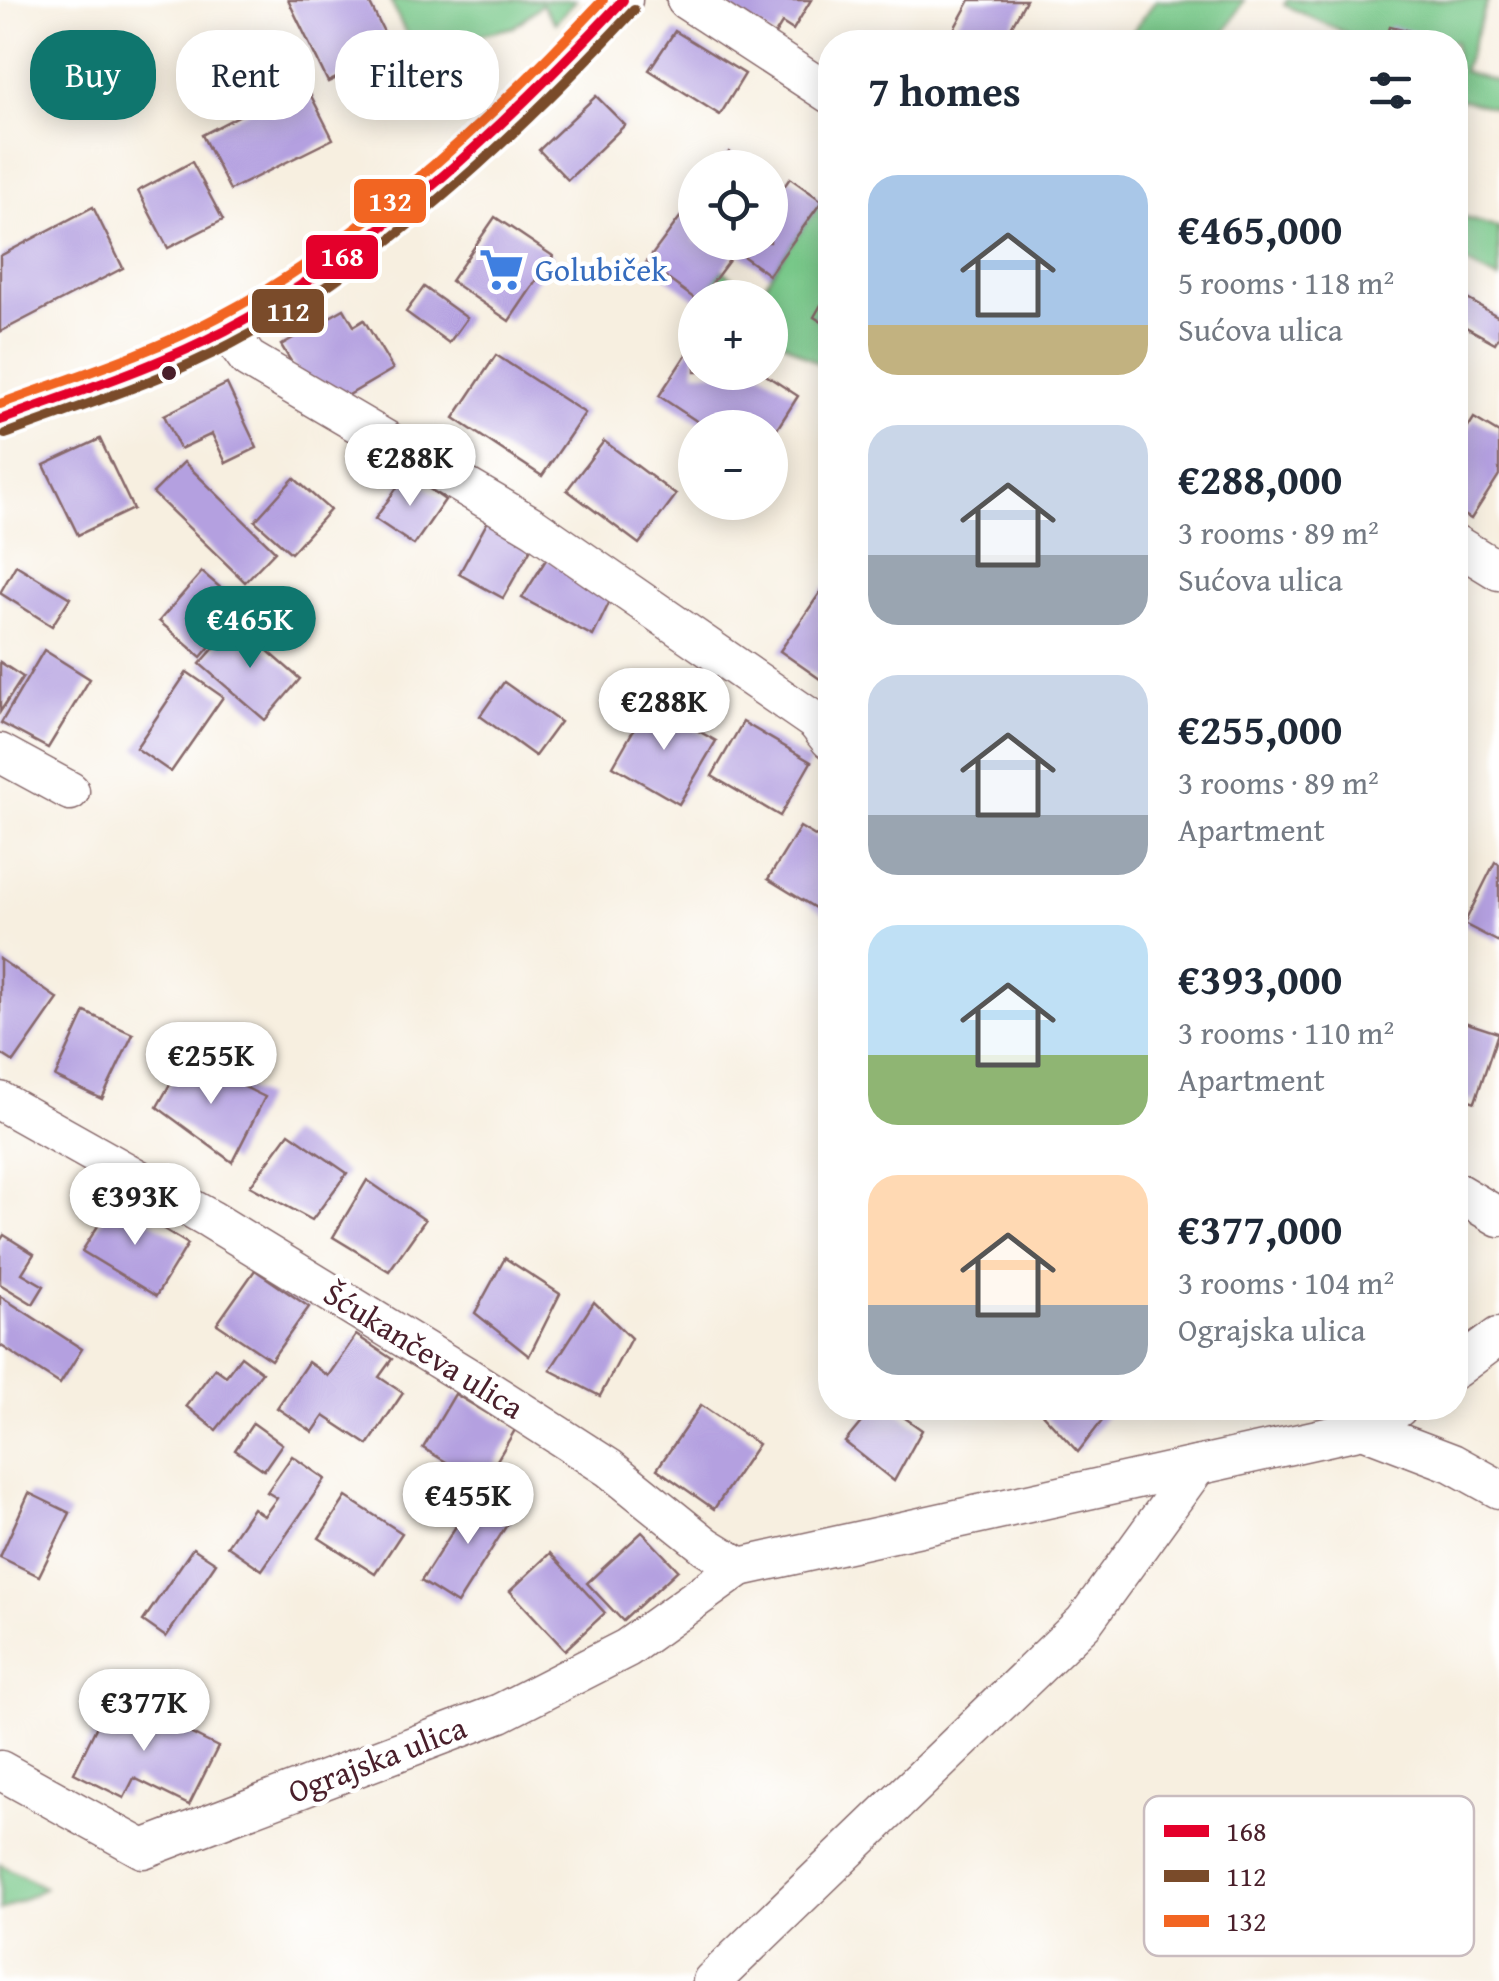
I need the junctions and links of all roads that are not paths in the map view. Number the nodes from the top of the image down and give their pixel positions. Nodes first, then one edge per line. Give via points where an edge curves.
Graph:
1 (623, 0) edge
2 (686, 0) edge
3 (818, 86) edge
4 (227, 330) junction
5 (0, 420) edge
6 (1468, 552) edge
7 (1499, 571) edge
8 (818, 725) edge
9 (0, 753) edge
10 (70, 791) dead end
11 (0, 1102) edge
12 (1468, 1199) edge
13 (1499, 1217) edge
14 (1499, 1338) edge
15 (1468, 1359) edge
16 (1377, 1420) edge
17 (1362, 1429) junction
18 (1197, 1466) junction
19 (1499, 1490) edge
20 (740, 1566) junction
21 (0, 1770) edge
22 (712, 1981) edge

1 - 4 street via 466,159 305,281
2 - 3 street
4 - 5 street
4 - 8 street via 248,359 534,527
6 - 7 street
9 - 10 street
11 - 20 street, Šćukančeva ulica via 210,1218 466,1376 609,1468
12 - 13 street
14 - 15 street
16 - 17 street
17 - 18 street
17 - 19 street via 1452,1462
18 - 20 street
18 - 22 street via 1084,1622
20 - 21 street, Ograjska ulica via 626,1648 500,1713 143,1849

